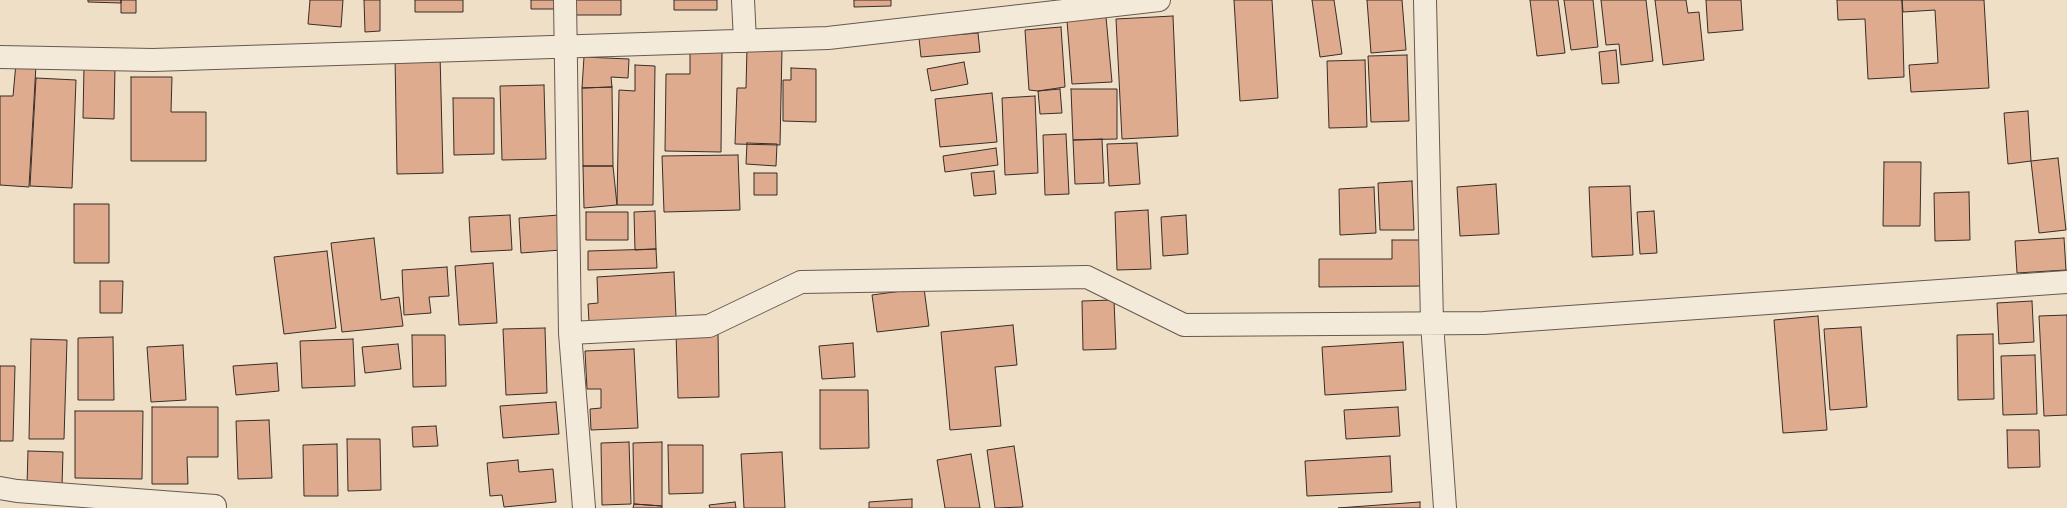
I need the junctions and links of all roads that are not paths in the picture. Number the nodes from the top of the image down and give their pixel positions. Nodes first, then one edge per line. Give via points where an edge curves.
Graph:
1 (565, 0) edge
2 (743, 0) edge
3 (1159, 0) edge
4 (1425, 0) edge
5 (745, 41) junction
6 (566, 46) junction
7 (0, 57) edge
8 (2067, 282) edge
9 (1432, 323) junction
10 (570, 333) junction
11 (0, 488) edge
12 (215, 508) edge
13 (584, 508) edge
14 (1445, 508) edge

1 - 6 street
2 - 5 street
3 - 5 street via 828,38
4 - 9 street
5 - 6 street
6 - 7 street via 153,60
6 - 10 street
8 - 9 street via 1484,323
9 - 10 street via 1184,325 1087,277 802,282 709,326
9 - 14 street
10 - 13 street
11 - 12 street

